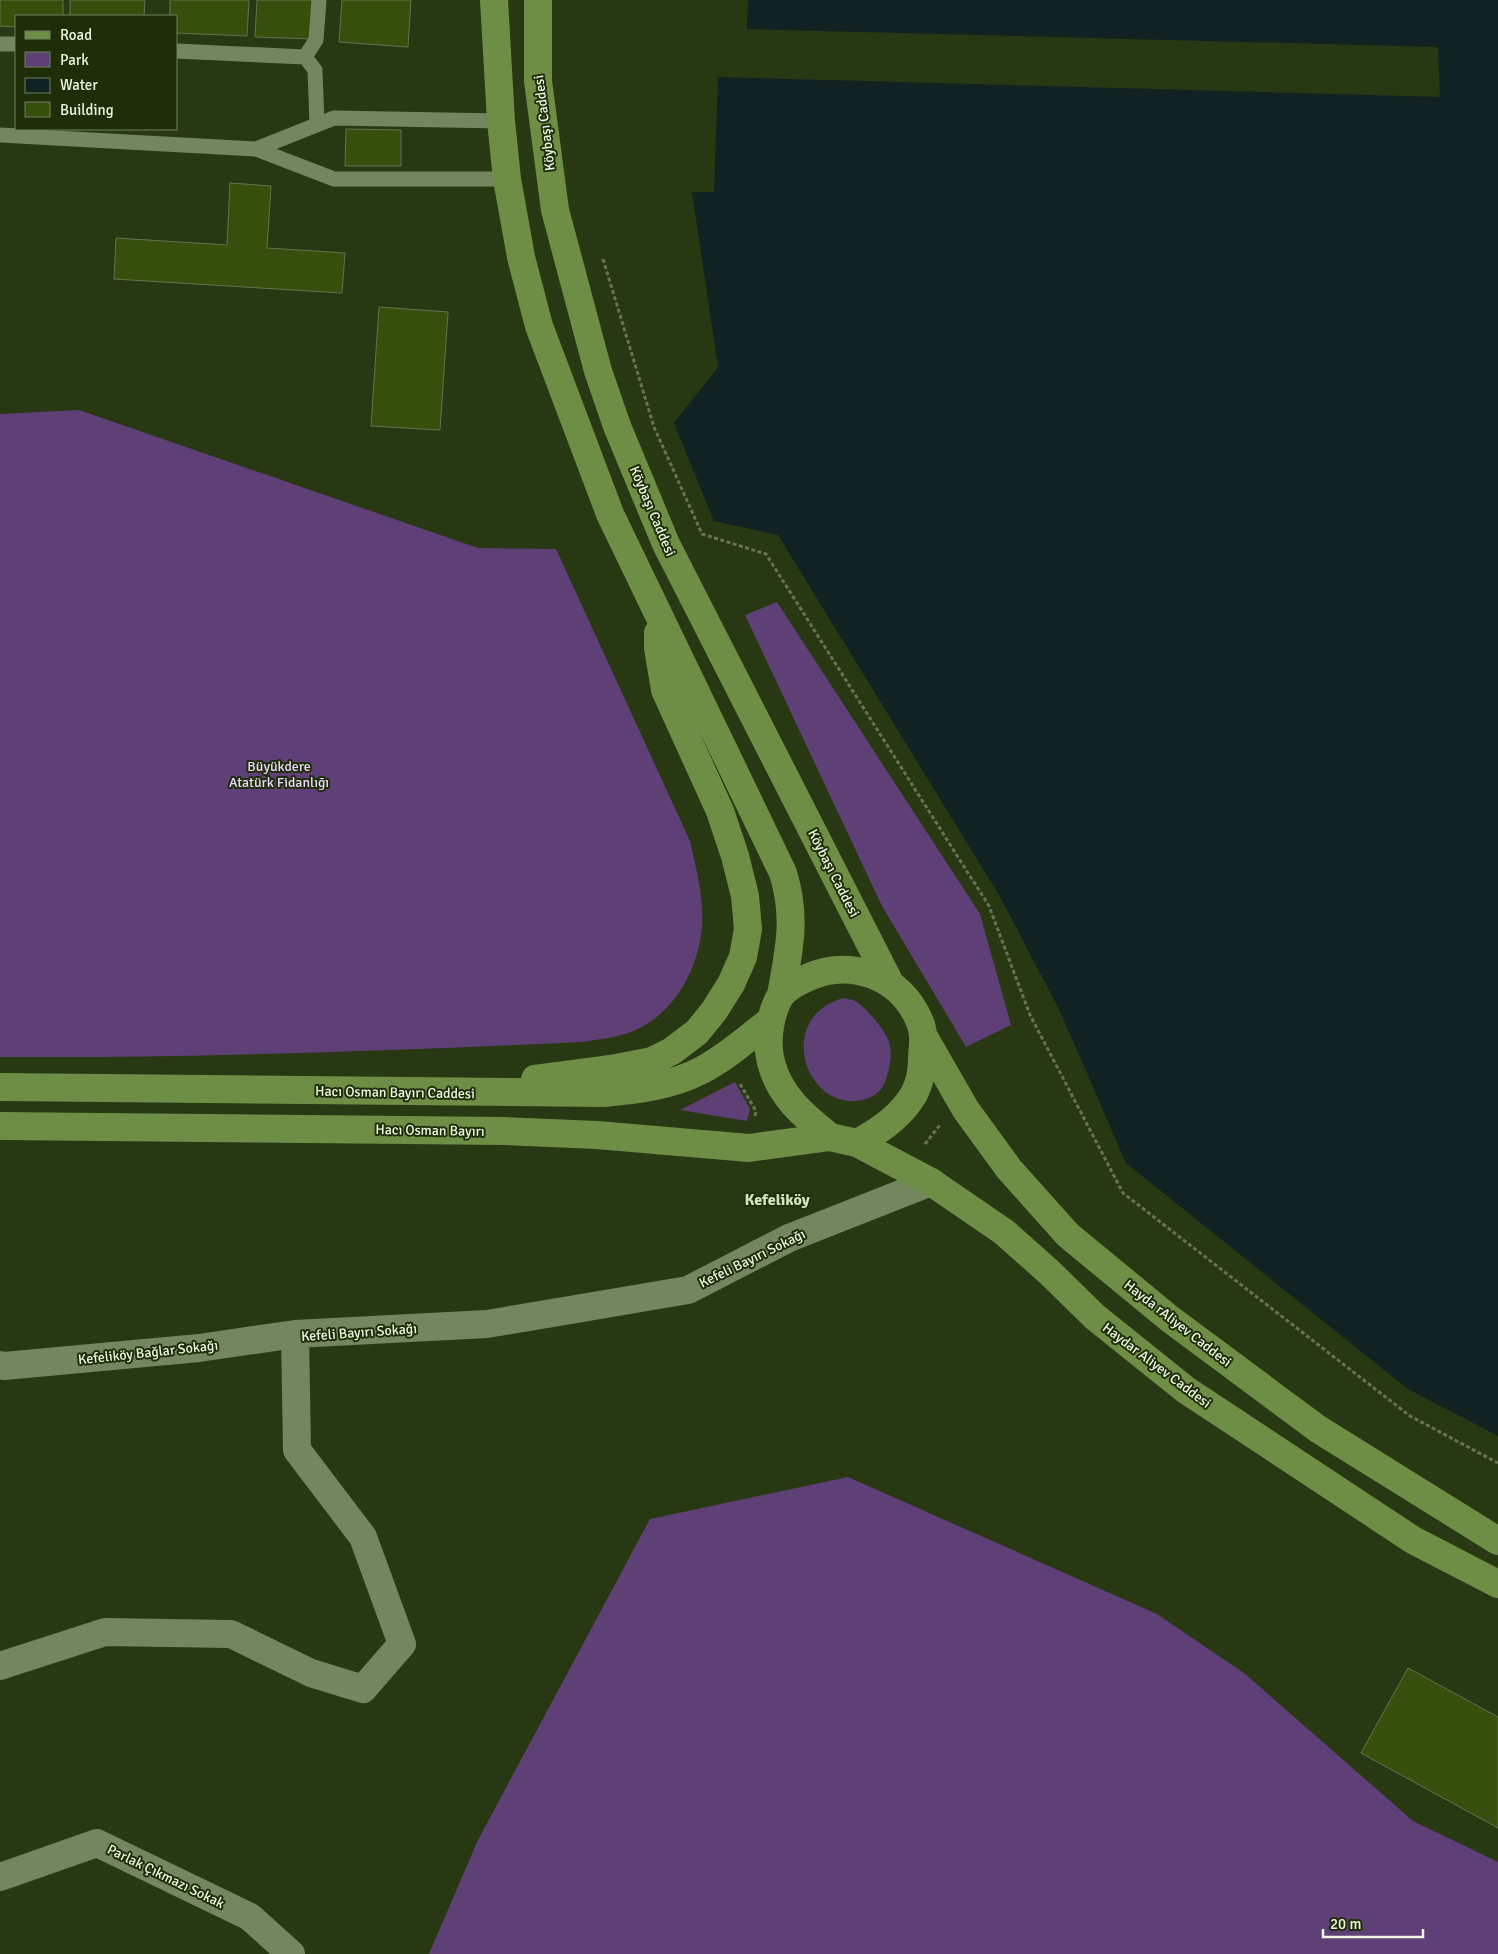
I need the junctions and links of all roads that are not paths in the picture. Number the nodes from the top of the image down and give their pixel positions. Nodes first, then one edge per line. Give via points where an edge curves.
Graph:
1 (319, 0) edge
2 (494, 0) edge
3 (538, 0) edge
4 (0, 44) edge
5 (15, 44) edge
6 (178, 51) edge
7 (306, 57) junction
8 (501, 120) junction
9 (317, 125) junction
10 (0, 134) edge
11 (256, 149) junction
12 (507, 179) junction
13 (658, 616) junction
14 (890, 983) junction
15 (776, 1008) junction
16 (924, 1037) junction
17 (0, 1087) edge
18 (484, 1094) junction
19 (0, 1126) edge
20 (830, 1137) junction
21 (857, 1143) junction
22 (931, 1182) junction
23 (296, 1334) junction
24 (0, 1364) edge
25 (1498, 1541) edge
26 (1498, 1584) edge
27 (0, 1666) edge
28 (0, 1877) edge
29 (292, 1954) edge

1 - 7 lane via 316,40
2 - 8 main road
3 - 14 main road, Köybaşı Caddesi via 538,81 555,210 598,371 617,426 666,544
4 - 5 lane
6 - 7 lane
7 - 9 lane via 314,70
8 - 9 lane via 334,118
8 - 12 main road
9 - 11 lane
10 - 11 lane
11 - 12 lane via 334,179
12 - 13 main road via 521,257 539,326 610,514
13 - 15 main road via 783,873 789,893 792,928
13 - 18 main road via 658,648 666,690 720,811 745,896 748,929 743,957 714,1011 697,1032 665,1055 652,1061 611,1069 538,1078
14 - 15 main road via 869,972 822,971 798,981
14 - 16 main road via 908,1000 920,1021
15 - 18 main road, Hacı Osman Bayırı Caddesi via 720,1059 701,1071 671,1082 604,1093
15 - 20 main road via 767,1040 769,1060 780,1086 792,1102
16 - 21 main road via 922,1072 914,1094 872,1136
16 - 25 main road, Hayda rAliyev Caddesi via 966,1110 1009,1169 1068,1235 1170,1318 1318,1429
17 - 18 main road, Hacı Osman Bayırı Caddesi
19 - 20 main road, Hacı Osman Bayırı via 504,1131 749,1148
20 - 21 main road, Hacı Osman Bayırı
21 - 22 main road, Haydar Aliyev Caddesi
22 - 23 street, Kefeli Bayırı Sokağı via 789,1238 688,1290 487,1324
22 - 26 main road, Haydar Aliyev Caddesi via 1004,1232 1095,1317 1186,1390 1413,1540
23 - 24 street, Kefeliköy Bağlar Sokağı via 199,1348
23 - 27 street, Kefeli Bayırı Sokağı via 297,1450 363,1536 402,1644 363,1689 311,1673 231,1634 105,1632
28 - 29 street, Parlak Çıkmazı Sokak via 97,1843 250,1917

